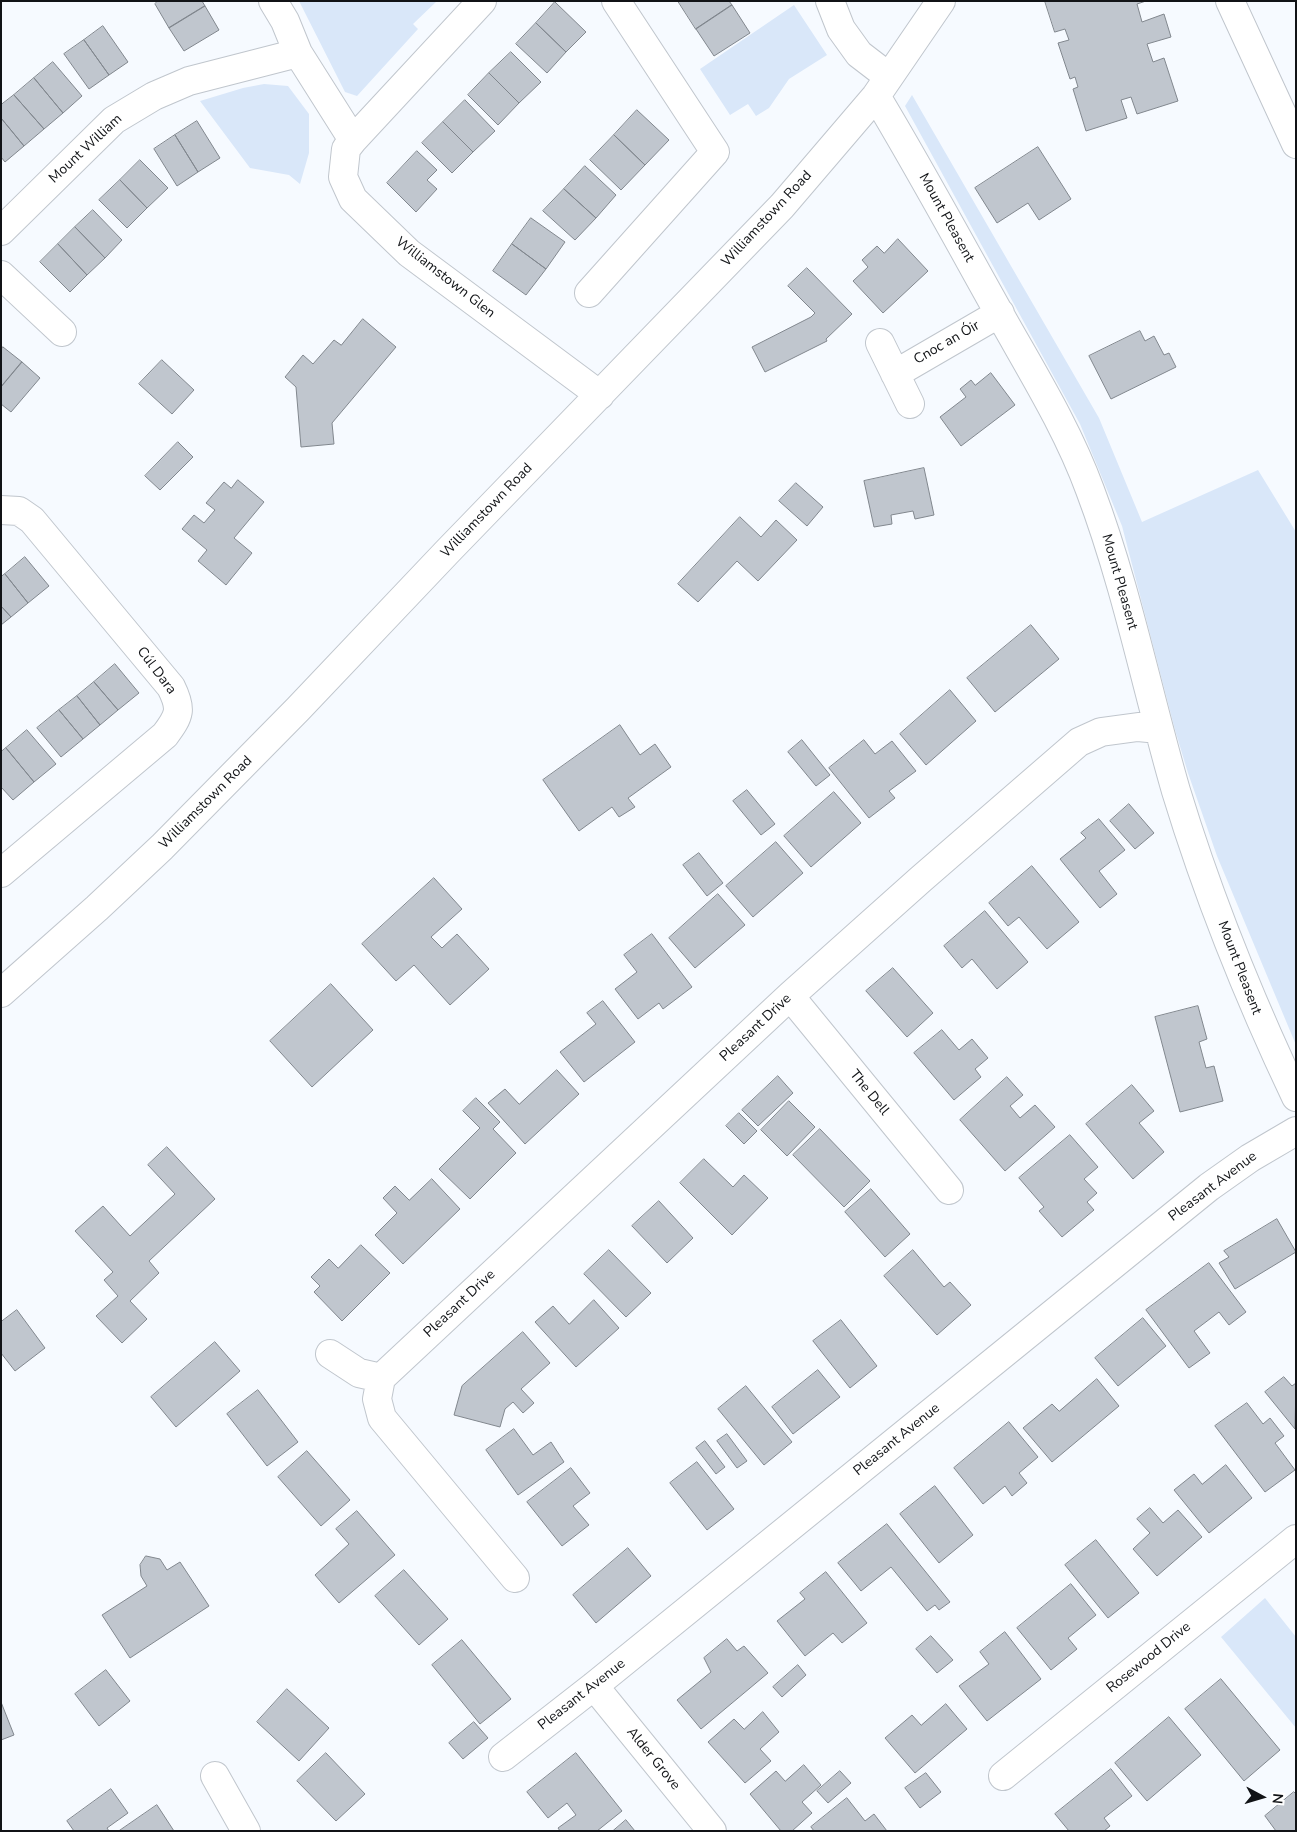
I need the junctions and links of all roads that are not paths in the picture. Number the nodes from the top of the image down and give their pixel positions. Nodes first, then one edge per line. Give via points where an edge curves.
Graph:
1 (273, 1) edge
2 (482, 1) edge
3 (616, 1) edge
4 (830, 1) edge
5 (941, 1) edge
6 (1230, 1) edge
7 (298, 53) junction
8 (882, 86) junction
9 (353, 140) junction
10 (1296, 144) edge
11 (1, 231) edge
12 (1, 275) edge
13 (589, 293) dead end
14 (1000, 313) junction
15 (62, 332) dead end
16 (880, 343) dead end
17 (895, 374) junction
18 (600, 395) junction
19 (910, 404) dead end
20 (1, 510) edge
21 (1158, 729) junction
22 (1, 873) edge
23 (1, 993) edge
24 (790, 996) junction
25 (1296, 1097) edge
26 (1296, 1131) edge
27 (949, 1190) dead end
28 (330, 1354) dead end
29 (381, 1378) junction
30 (1296, 1539) edge
31 (515, 1578) dead end
32 (594, 1686) junction
33 (503, 1756) dead end
34 (215, 1776) dead end
35 (1003, 1776) dead end
36 (246, 1831) edge
37 (712, 1831) edge

1 - 7 street
2 - 9 street, Williamstown Glen
3 - 13 street via 715,152
4 - 8 street via 840,29
5 - 8 street, Williamstown Road
6 - 10 street
7 - 9 street
7 - 11 street, Mount William via 189,81 138,105 114,120
8 - 14 street, Mount Pleasent
8 - 18 street, Williamstown Road via 782,206
9 - 18 street, Williamstown Glen via 346,149 343,177 353,199 409,253
12 - 15 street
14 - 17 street, Cnoc an Óir
14 - 21 street, Mount Pleasent via 1055,413 1089,487 1120,582
16 - 17 street
17 - 19 street
18 - 23 street, Williamstown Road via 162,847
20 - 22 street, Cúl Dara via 19,511 32,520 171,687 178,701 178,713 165,735
21 - 24 street, Pleasant Drive via 1111,730 1080,742
21 - 25 street, Mount Pleasent via 1225,934 1261,1024
24 - 27 street, The Dell
24 - 29 street, Pleasant Drive
26 - 32 street, Pleasant Avenue via 1209,1187
28 - 29 street via 359,1373
29 - 31 street via 378,1399 382,1418
30 - 35 street, Rosewood Drive
32 - 33 street, Pleasant Avenue
32 - 37 street, Alder Grove
34 - 36 street

